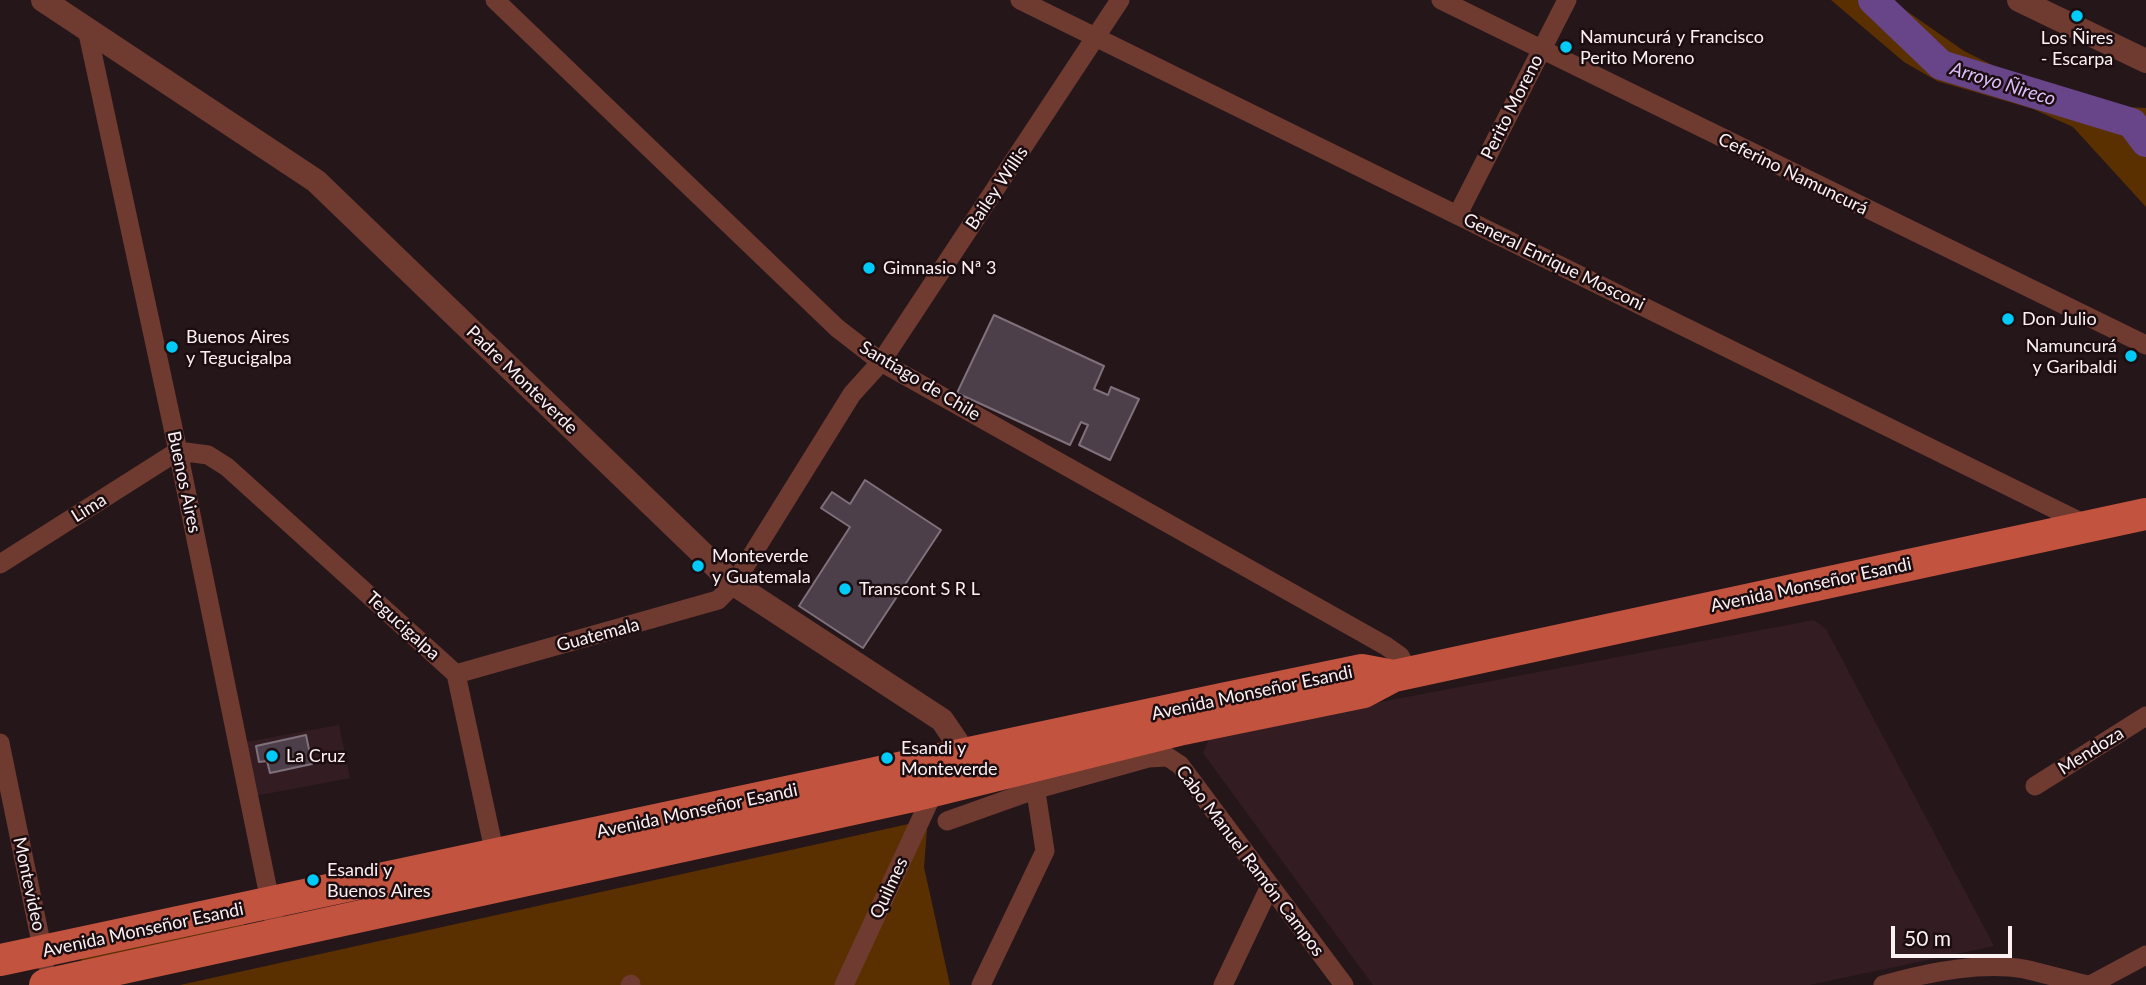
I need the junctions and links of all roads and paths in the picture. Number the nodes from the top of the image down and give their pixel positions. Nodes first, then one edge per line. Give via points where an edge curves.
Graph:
1 (43, 0) edge
2 (495, 0) edge
3 (1020, 0) edge
4 (1120, 0) edge
5 (1441, 0) edge
6 (1567, 0) edge
7 (2019, 0) edge
8 (87, 29) junction
9 (1096, 39) junction
10 (1541, 50) junction
11 (2146, 61) edge
12 (1458, 214) junction
13 (2146, 345) edge
14 (881, 362) junction
15 (178, 451) junction
16 (2146, 514) edge
17 (2087, 525) junction
18 (0, 564) edge
19 (734, 584) junction
20 (456, 674) junction
21 (1401, 675) junction
22 (2146, 716) edge
23 (0, 743) edge
24 (1030, 766) junction
25 (964, 769) junction
26 (2035, 786) dead end
27 (934, 792) junction
28 (947, 821) dead end
29 (495, 855) junction
30 (502, 886) junction
31 (1270, 886) junction
32 (270, 903) junction
33 (277, 935) junction
34 (43, 951) junction
35 (2146, 955) edge
36 (0, 960) edge
37 (47, 985) edge
38 (844, 985) edge
39 (981, 985) edge
40 (1223, 985) edge
41 (1343, 985) edge
42 (1883, 985) edge
43 (2089, 985) edge

1 - 8 street, Padre Monteverde
2 - 14 street, Santiago de Chile via 837,328
3 - 9 street, General Enrique Mosconi
4 - 9 street, Bailey Willis
5 - 10 street, Ceferino Namuncurá
6 - 10 street, Perito Moreno
7 - 11 street
8 - 15 street, Buenos Aires
8 - 19 street, Padre Monteverde via 316,181
9 - 12 street, General Enrique Mosconi
9 - 14 street, Bailey Willis
10 - 12 street, Perito Moreno
10 - 13 street, Ceferino Namuncurá
12 - 17 street, General Enrique Mosconi
14 - 19 street, Bailey Willis via 852,394
14 - 21 street, Santiago de Chile via 1386,646 1400,656
15 - 18 street, Lima
15 - 20 street, Tegucigalpa via 208,455 227,467
15 - 32 street, Buenos Aires
16 - 17 main road, Avenida Monseñor Esandi
17 - 21 main road, Avenida Monseñor Esandi
19 - 20 street, Guatemala via 706,605
19 - 25 street, Padre Monteverde via 942,720 951,729
20 - 29 street, Tegucigalpa
21 - 24 main road, Avenida Monseñor Esandi via 1362,670
22 - 26 street, Mendoza
23 - 34 street, Montevideo
24 - 25 main road, Avenida Monseñor Esandi
24 - 28 street, Cabo Manuel Ramón Campos
24 - 31 street, Cabo Manuel Ramón Campos via 1168,757 1180,765
24 - 39 street via 1045,851
25 - 27 main road, Avenida Monseñor Esandi
25 - 29 main road, Avenida Monseñor Esandi
27 - 30 main road, Avenida Monseñor Esandi
27 - 38 street, Quilmes
29 - 30 street, Tegucigalpa
29 - 32 main road, Avenida Monseñor Esandi
30 - 33 main road, Avenida Monseñor Esandi
31 - 40 street
31 - 41 street, Cabo Manuel Ramón Campos
32 - 33 street, Buenos Aires
32 - 34 main road, Avenida Monseñor Esandi
33 - 37 main road, Avenida Monseñor Esandi
34 - 36 main road, Avenida Monseñor Esandi
34 - 37 street, Montevideo
35 - 43 street
42 - 43 street via 1949,971 1986,969 2022,969

